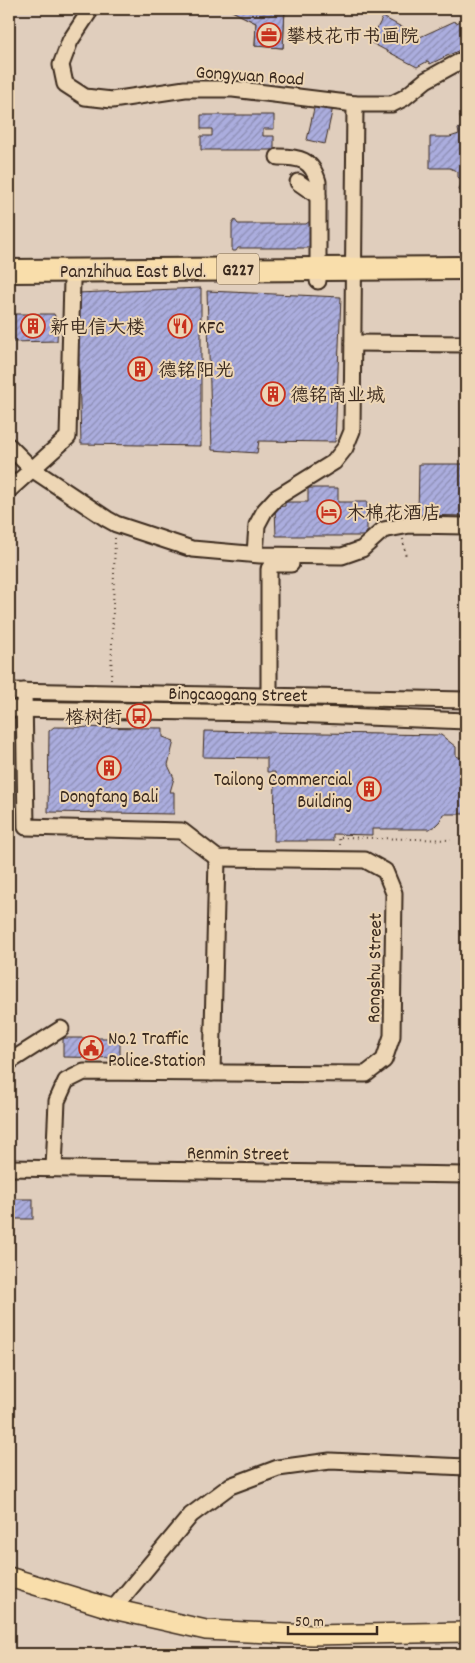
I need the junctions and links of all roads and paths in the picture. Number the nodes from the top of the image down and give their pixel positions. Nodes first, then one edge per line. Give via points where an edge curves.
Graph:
1 (91, 9) edge
2 (466, 58) edge
3 (355, 104) junction
4 (278, 157) dead end
5 (298, 182) dead end
6 (318, 196) junction
7 (466, 268) edge
8 (9, 271) edge
9 (318, 275) junction
10 (353, 275) junction
11 (466, 280) edge
12 (9, 281) edge
13 (72, 281) junction
14 (353, 343) junction
15 (466, 344) edge
16 (9, 446) edge
17 (32, 469) junction
18 (9, 490) edge
19 (116, 524) junction
20 (466, 526) edge
21 (255, 554) junction
22 (342, 556) junction
23 (9, 690) edge
24 (24, 691) junction
25 (111, 693) junction
26 (270, 696) junction
27 (466, 700) edge
28 (9, 708) edge
29 (24, 709) junction
30 (466, 721) edge
31 (451, 840) dead end
32 (340, 848) dead end
33 (217, 858) junction
34 (60, 1030) dead end
35 (9, 1062) edge
36 (212, 1073) junction
37 (9, 1168) edge
38 (54, 1168) junction
39 (466, 1176) edge
40 (466, 1467) edge
41 (9, 1577) edge
42 (113, 1609) junction
43 (466, 1632) edge

1 - 3 street, Gongyuan Road via 70,41 62,65 65,84 85,97 112,100 184,89 233,89
2 - 3 street, Gongyuan Road via 392,104
3 - 10 street
4 - 6 street via 293,157 310,165 318,182
5 - 6 street
6 - 9 street
7 - 10 highway, Panzhihua East Blvd. / G227
8 - 9 highway, Panzhihua East Blvd. / G227
9 - 10 highway, Panzhihua East Blvd. / G227
9 - 13 highway, Panzhihua East Blvd. / G227
10 - 11 highway, Panzhihua East Blvd. / G227
10 - 14 street
12 - 13 highway, Panzhihua East Blvd. / G227
13 - 17 street via 68,437
14 - 15 street
14 - 21 street via 352,430 345,448 334,462 276,498 265,510 258,524
16 - 17 street
17 - 18 street
17 - 19 street
19 - 21 street via 192,548
19 - 25 path
20 - 22 street via 410,525 383,530 362,549
21 - 22 street
22 - 26 street via 337,564 273,564 269,569
23 - 24 street, Bingcaogang Street
24 - 25 street, Bingcaogang Street
24 - 29 street
25 - 26 street, Bingcaogang Street
26 - 27 street, Bingcaogang Street
28 - 29 street, Bingcaogang Street
29 - 30 street, Bingcaogang Street via 268,713
29 - 33 street via 26,827 182,831
31 - 32 path via 340,836
33 - 36 street
33 - 36 street, Rongshu Street via 365,860 384,871 394,893 392,1036 384,1060 366,1074
34 - 35 street
36 - 38 street, Rongshu Street via 84,1072 66,1081 57,1101
37 - 38 street, Renmin Street
38 - 39 street, Renmin Street
40 - 42 street via 330,1462 278,1468 230,1486 191,1515
41 - 42 main road
42 - 43 main road via 206,1630 312,1635

